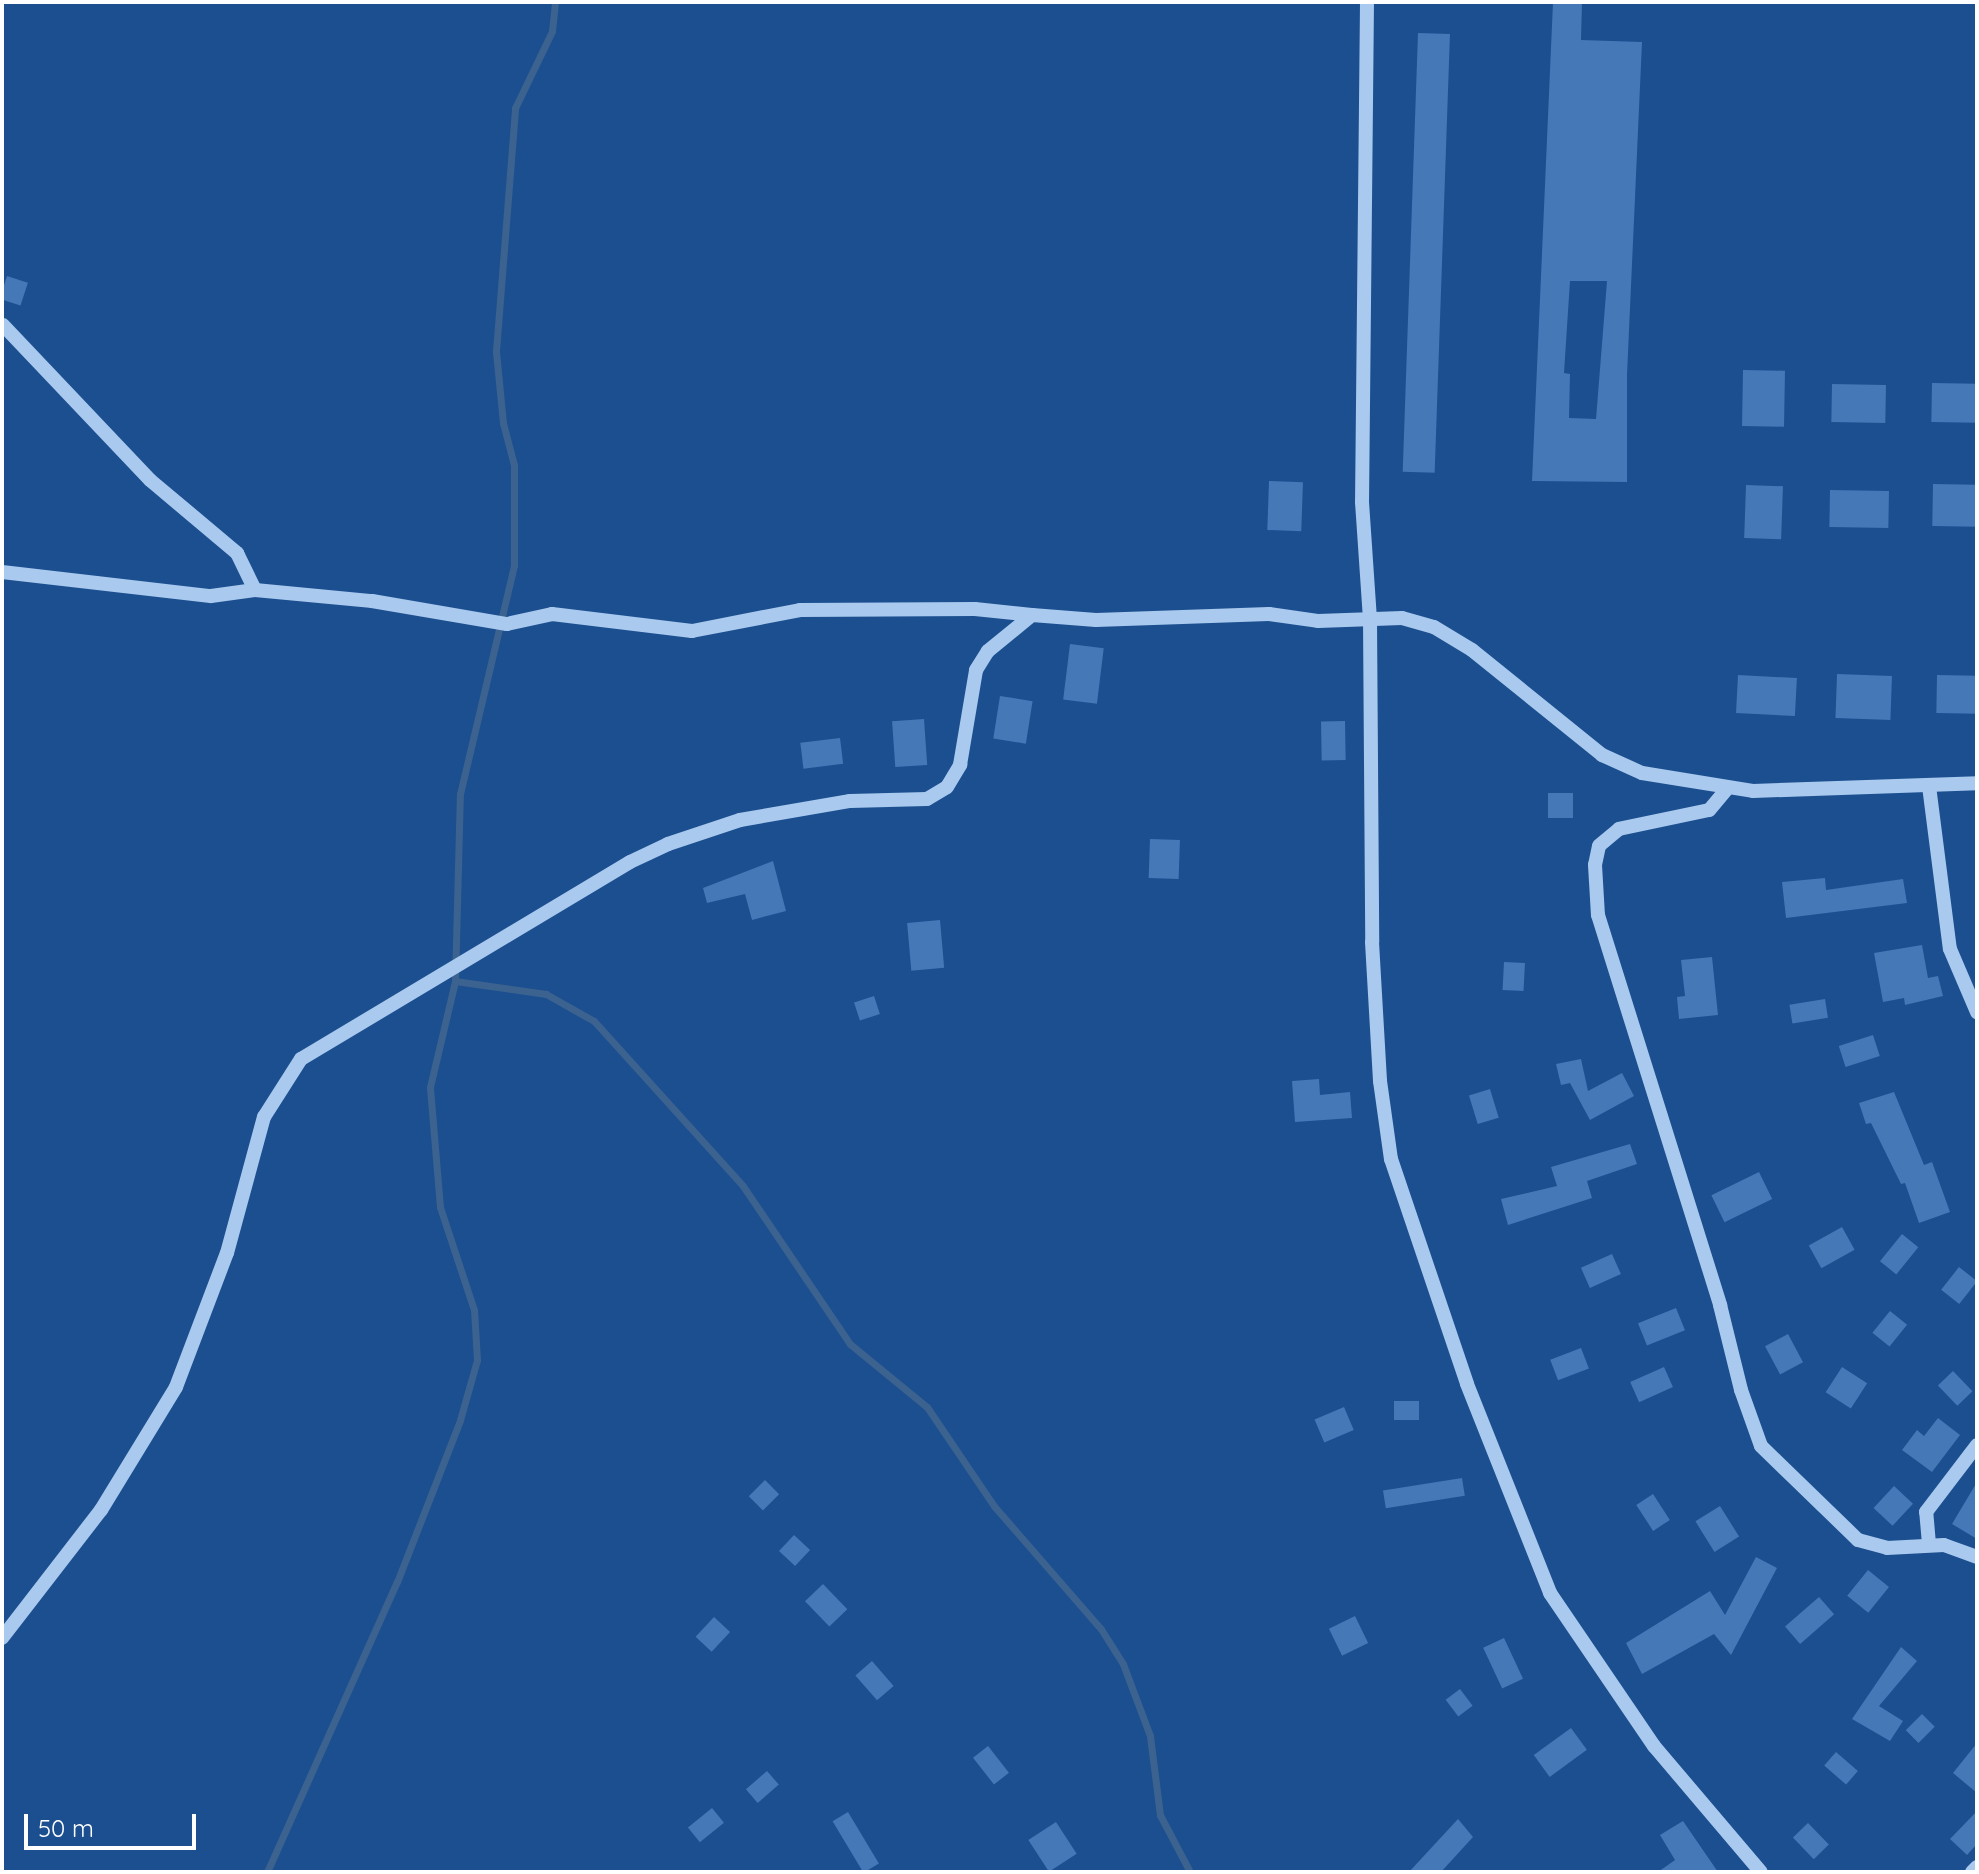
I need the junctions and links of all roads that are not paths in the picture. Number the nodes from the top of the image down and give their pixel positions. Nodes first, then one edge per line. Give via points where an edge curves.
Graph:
1 (1367, 2) edge
2 (3, 325) edge
3 (2, 572) edge
4 (255, 590) junction
5 (1032, 615) junction
6 (1370, 619) junction
7 (1977, 783) edge
8 (1929, 786) junction
9 (1726, 790) junction
10 (1977, 1012) edge
11 (1977, 1445) edge
12 (1929, 1544) junction
13 (1977, 1557) edge
14 (2, 1638) edge
15 (1977, 1867) edge
16 (1761, 1872) edge
17 (1972, 1872) edge

1 - 6 street via 1361,399
2 - 4 street via 150,480 237,553
3 - 4 street via 211,596
4 - 5 street via 372,601 507,624 552,614 692,631 800,610 975,609
5 - 6 street via 1096,620 1269,614
5 - 14 street via 988,651 976,670 960,765 947,787 927,799 850,801 740,820 668,844 301,1059 264,1117 227,1253 176,1387 101,1510
6 - 9 street via 1402,618 1434,627 1472,650 1602,755 1642,773
6 - 16 street via 1372,942 1380,1081 1391,1159 1467,1384 1550,1593 1654,1746
7 - 8 street
8 - 9 street
8 - 10 street via 1950,949
9 - 12 street via 1709,810 1619,829 1599,846 1598,915 1761,1446 1858,1540 1887,1548
11 - 12 street via 1926,1512
12 - 13 street
15 - 17 street

